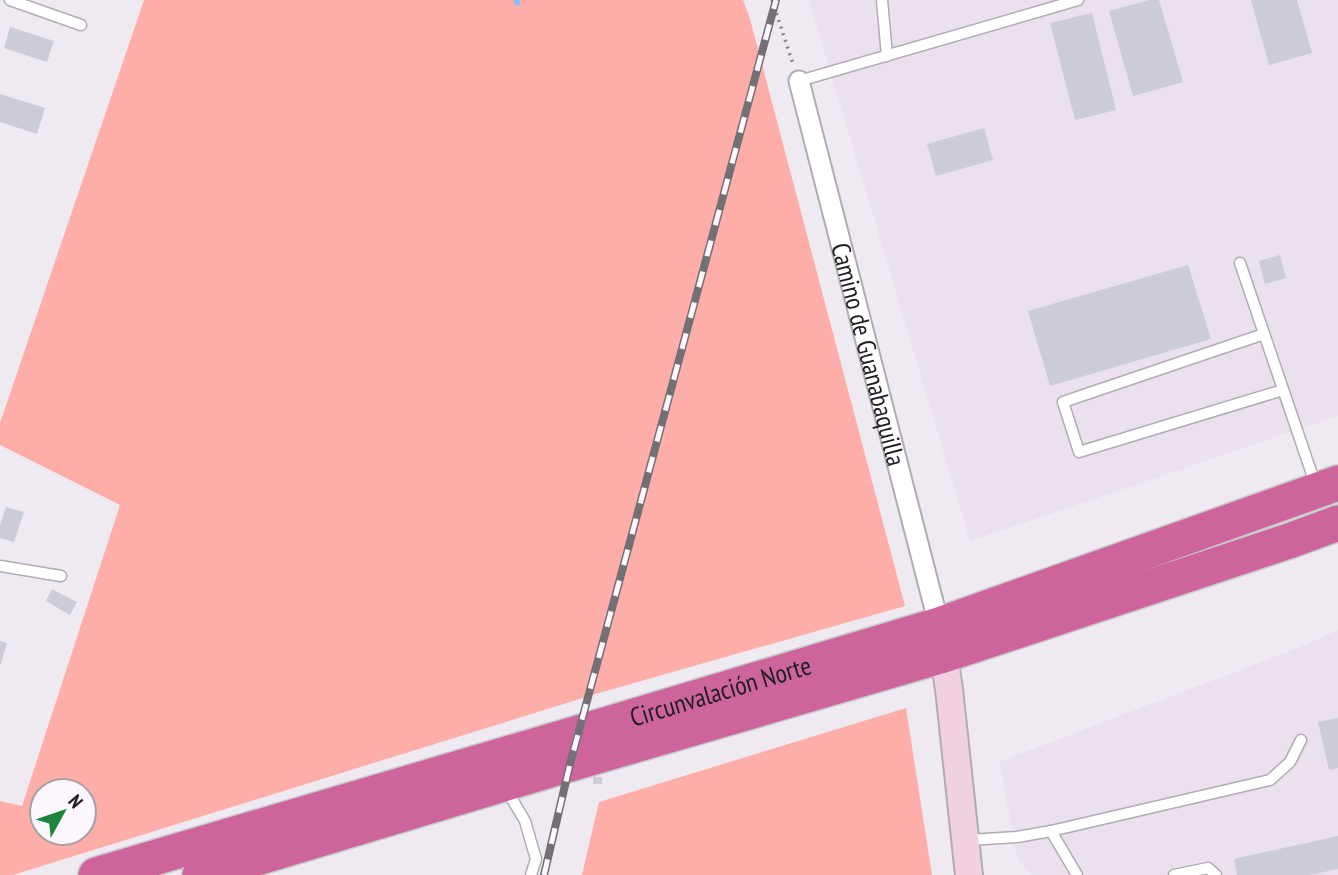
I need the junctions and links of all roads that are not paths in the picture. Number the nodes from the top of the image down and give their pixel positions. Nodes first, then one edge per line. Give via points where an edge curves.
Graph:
1 (10, 0) edge
2 (882, 0) edge
3 (1078, 0) edge
4 (81, 25) dead end
5 (887, 56) junction
6 (799, 81) joint
7 (1240, 263) dead end
8 (1264, 334) junction
9 (1283, 390) junction
10 (1328, 486) edge
11 (1333, 524) edge
12 (0, 566) edge
13 (61, 576) dead end
14 (941, 640) junction
15 (1301, 740) dead end
16 (503, 784) junction
17 (1051, 831) junction
18 (964, 840) junction
19 (96, 875) edge
20 (200, 875) edge
21 (531, 875) edge
22 (969, 875) edge
23 (1077, 875) edge
24 (1174, 875) edge
25 (1216, 875) edge

1 - 4 lane
2 - 5 lane
3 - 5 lane
5 - 6 lane
6 - 14 street, Camino de Guanabaquilla
7 - 8 lane
8 - 9 lane
8 - 9 lane via 1063,402 1079,452
9 - 10 lane
10 - 11 highway
10 - 14 highway, Circunvalación Norte
11 - 14 highway, Circunvalación Norte via 1289,541
12 - 13 lane
14 - 16 highway, Circunvalación Norte
14 - 18 street, Camino de Guanabaquilla
14 - 19 highway, Circunvalación Norte via 592,729
15 - 17 lane via 1290,762 1270,780
16 - 20 highway, Circunvalación Norte
16 - 21 lane via 525,821 537,859
17 - 18 lane
17 - 23 lane
18 - 22 street, Camino de Guanabaquilla
24 - 25 lane via 1208,868

